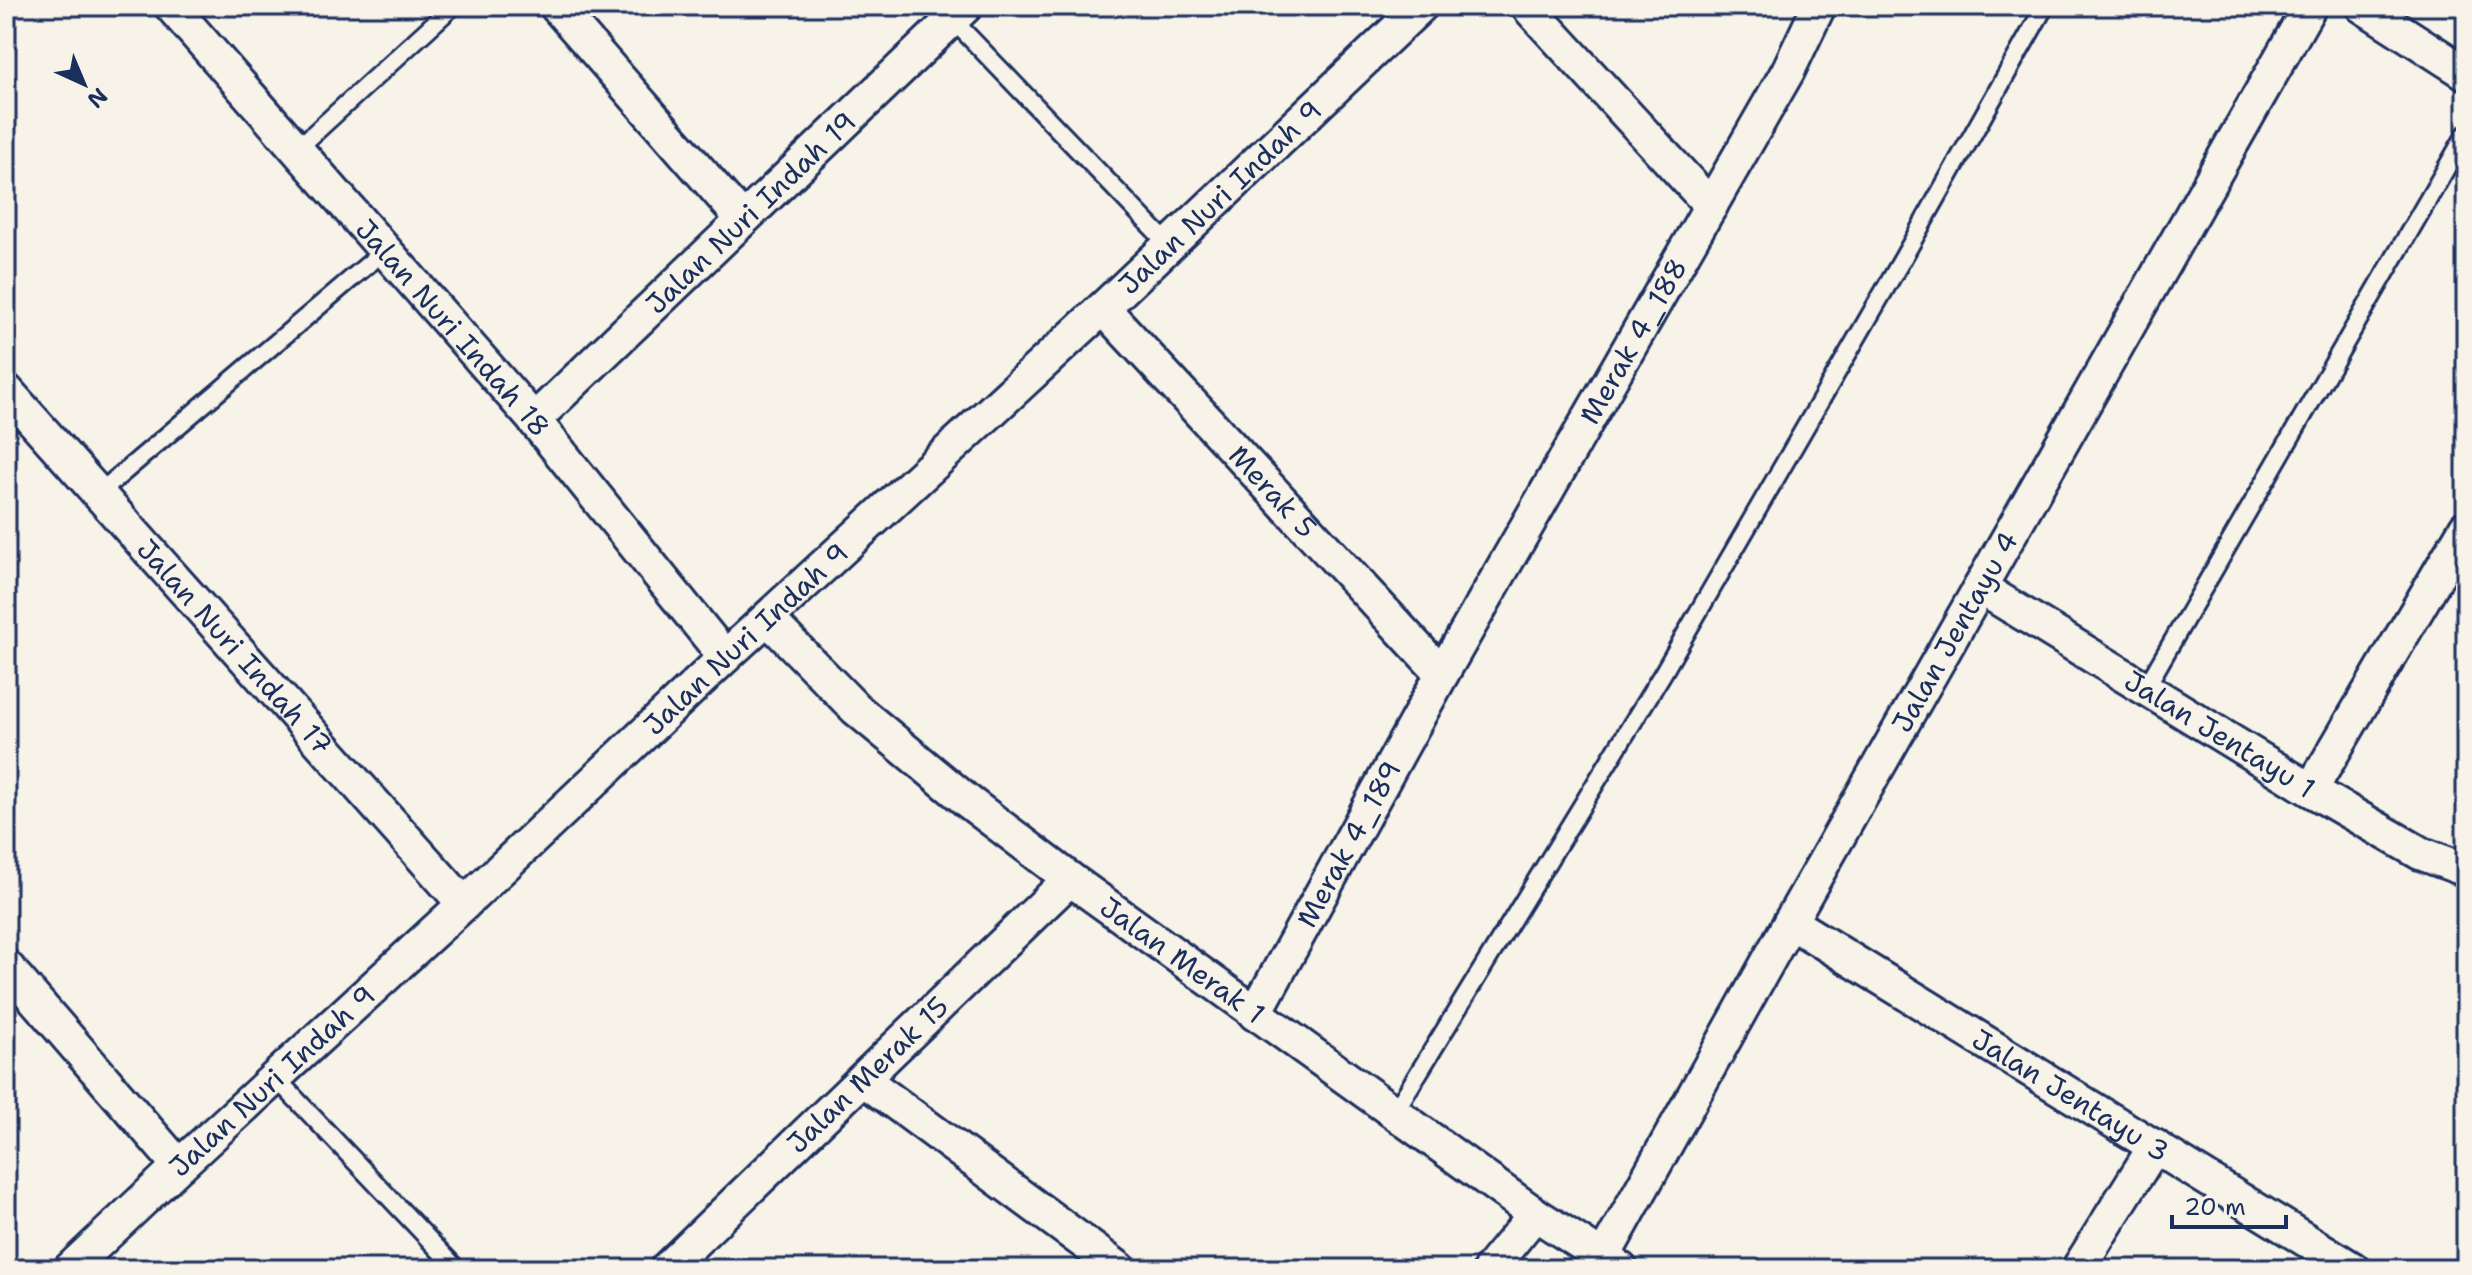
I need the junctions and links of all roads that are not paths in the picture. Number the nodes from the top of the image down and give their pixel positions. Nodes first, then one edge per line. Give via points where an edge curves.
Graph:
1 (171, 6) edge
2 (453, 6) edge
3 (556, 6) edge
4 (1421, 6) edge
5 (1527, 6) edge
6 (1819, 6) edge
7 (2045, 6) edge
8 (2310, 6) edge
9 (2362, 6) edge
10 (953, 10) edge
11 (2466, 73) edge
12 (2466, 134) edge
13 (297, 149) junction
14 (1711, 206) junction
15 (742, 219) junction
16 (1169, 245) junction
17 (385, 250) junction
18 (1103, 308) junction
19 (11, 408) edge
20 (534, 420) junction
21 (98, 494) junction
22 (2466, 527) edge
23 (1981, 588) junction
24 (768, 619) junction
25 (725, 657) junction
26 (1442, 674) junction
27 (2145, 689) junction
28 (2311, 790) junction
29 (2466, 870) edge
30 (1070, 879) junction
31 (464, 904) junction
32 (1790, 922) junction
33 (6, 966) edge
34 (1255, 1014) junction
35 (275, 1077) junction
36 (864, 1080) junction
37 (1394, 1113) junction
38 (2155, 1146) junction
39 (179, 1166) junction
40 (1535, 1214) junction
41 (1103, 1264) edge
42 (1612, 1264) edge
43 (70, 1269) edge
44 (457, 1269) edge
45 (666, 1269) edge
46 (1490, 1269) edge
47 (2078, 1269) edge
48 (2353, 1269) edge

1 - 13 street, Jalan Nuri Indah 18
2 - 13 lane
3 - 15 street
4 - 16 street, Jalan Nuri Indah 9
5 - 14 street
6 - 14 street, Merak 4_188
7 - 37 lane via 1663,673
8 - 23 street, Jalan Jentayu 4
9 - 11 street
10 - 15 street, Jalan Nuri Indah 19
10 - 16 lane
12 - 27 lane
13 - 17 street, Jalan Nuri Indah 18
14 - 26 street, Merak 4_188
15 - 20 street, Jalan Nuri Indah 19
16 - 18 street, Jalan Nuri Indah 9
17 - 20 street, Jalan Nuri Indah 18
17 - 21 lane
18 - 24 street, Jalan Nuri Indah 9
18 - 26 street, Merak 5
19 - 21 street, Jalan Nuri Indah 17
20 - 25 street, Jalan Nuri Indah 18
21 - 31 street, Jalan Nuri Indah 17
22 - 28 street
23 - 27 street, Jalan Jentayu 1
23 - 32 street, Jalan Jentayu 4
24 - 25 street, Jalan Nuri Indah 9
24 - 30 street, Jalan Merak 1 via 856,709
25 - 31 street, Jalan Nuri Indah 9
26 - 34 street, Merak 4_189
27 - 28 street, Jalan Jentayu 1
28 - 29 street, Jalan Jentayu 1 via 2420,853
30 - 34 street, Jalan Merak 1
30 - 36 street, Jalan Merak 15
31 - 35 street, Jalan Nuri Indah 9
32 - 38 street, Jalan Jentayu 3
32 - 42 street, Jalan Jentayu 4
33 - 39 street
34 - 37 street, Jalan Merak 1
35 - 39 street, Jalan Nuri Indah 9
35 - 44 lane
36 - 41 street
36 - 45 street, Jalan Merak 15
37 - 40 street, Jalan Merak 1
38 - 47 street
38 - 48 street, Jalan Jentayu 3
39 - 43 street, Jalan Nuri Indah 9
40 - 42 street, Jalan Merak 1
40 - 46 street

